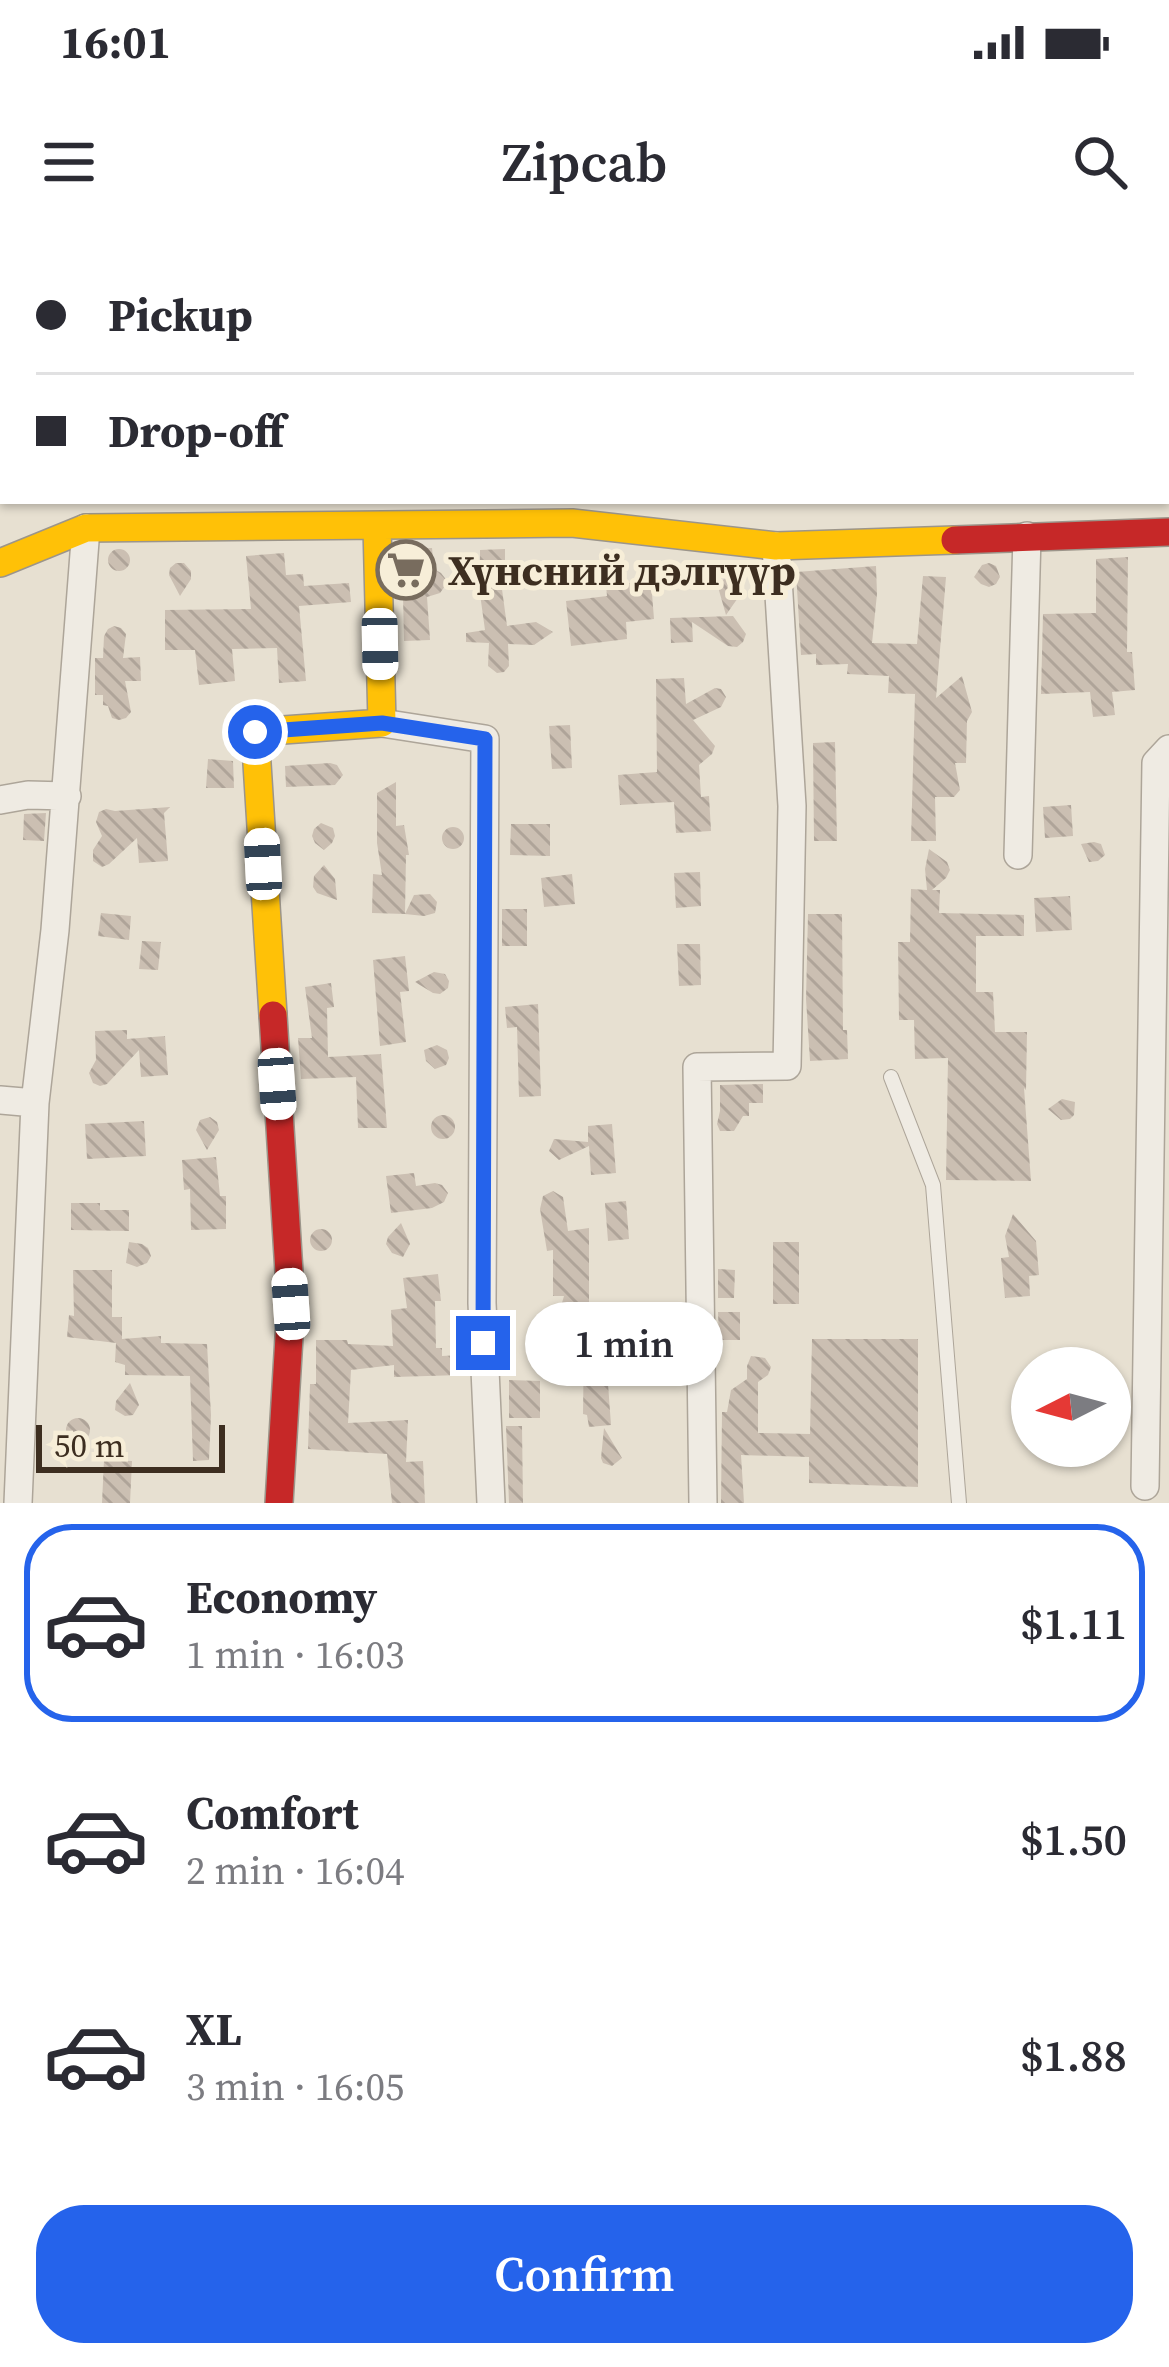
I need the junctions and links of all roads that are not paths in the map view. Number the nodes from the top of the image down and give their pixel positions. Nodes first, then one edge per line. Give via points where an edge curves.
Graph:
1 (377, 526) junction
2 (86, 528) junction
3 (1169, 532) edge
4 (1027, 536) junction
5 (776, 546) junction
6 (0, 563) edge
7 (382, 723) junction
8 (1169, 749) edge
9 (67, 796) junction
10 (0, 800) edge
11 (1018, 855) dead end
12 (1161, 986) edge
13 (891, 1077) dead end
14 (0, 1100) edge
15 (35, 1103) junction
16 (1145, 1486) dead end
17 (18, 1503) edge
18 (280, 1503) edge
19 (491, 1503) edge
20 (703, 1503) edge
21 (959, 1503) edge

1 - 2 street
1 - 5 street via 572,523
1 - 7 street
2 - 6 street
2 - 9 street
3 - 4 street
4 - 5 street
4 - 11 street
5 - 20 street via 792,806 787,1066 697,1067
7 - 18 street via 255,732 291,1304
7 - 19 street via 485,739 482,1303
8 - 12 street via 1156,763
9 - 10 street
9 - 15 street
12 - 16 street
13 - 21 lane via 932,1185
14 - 15 street
15 - 17 street

